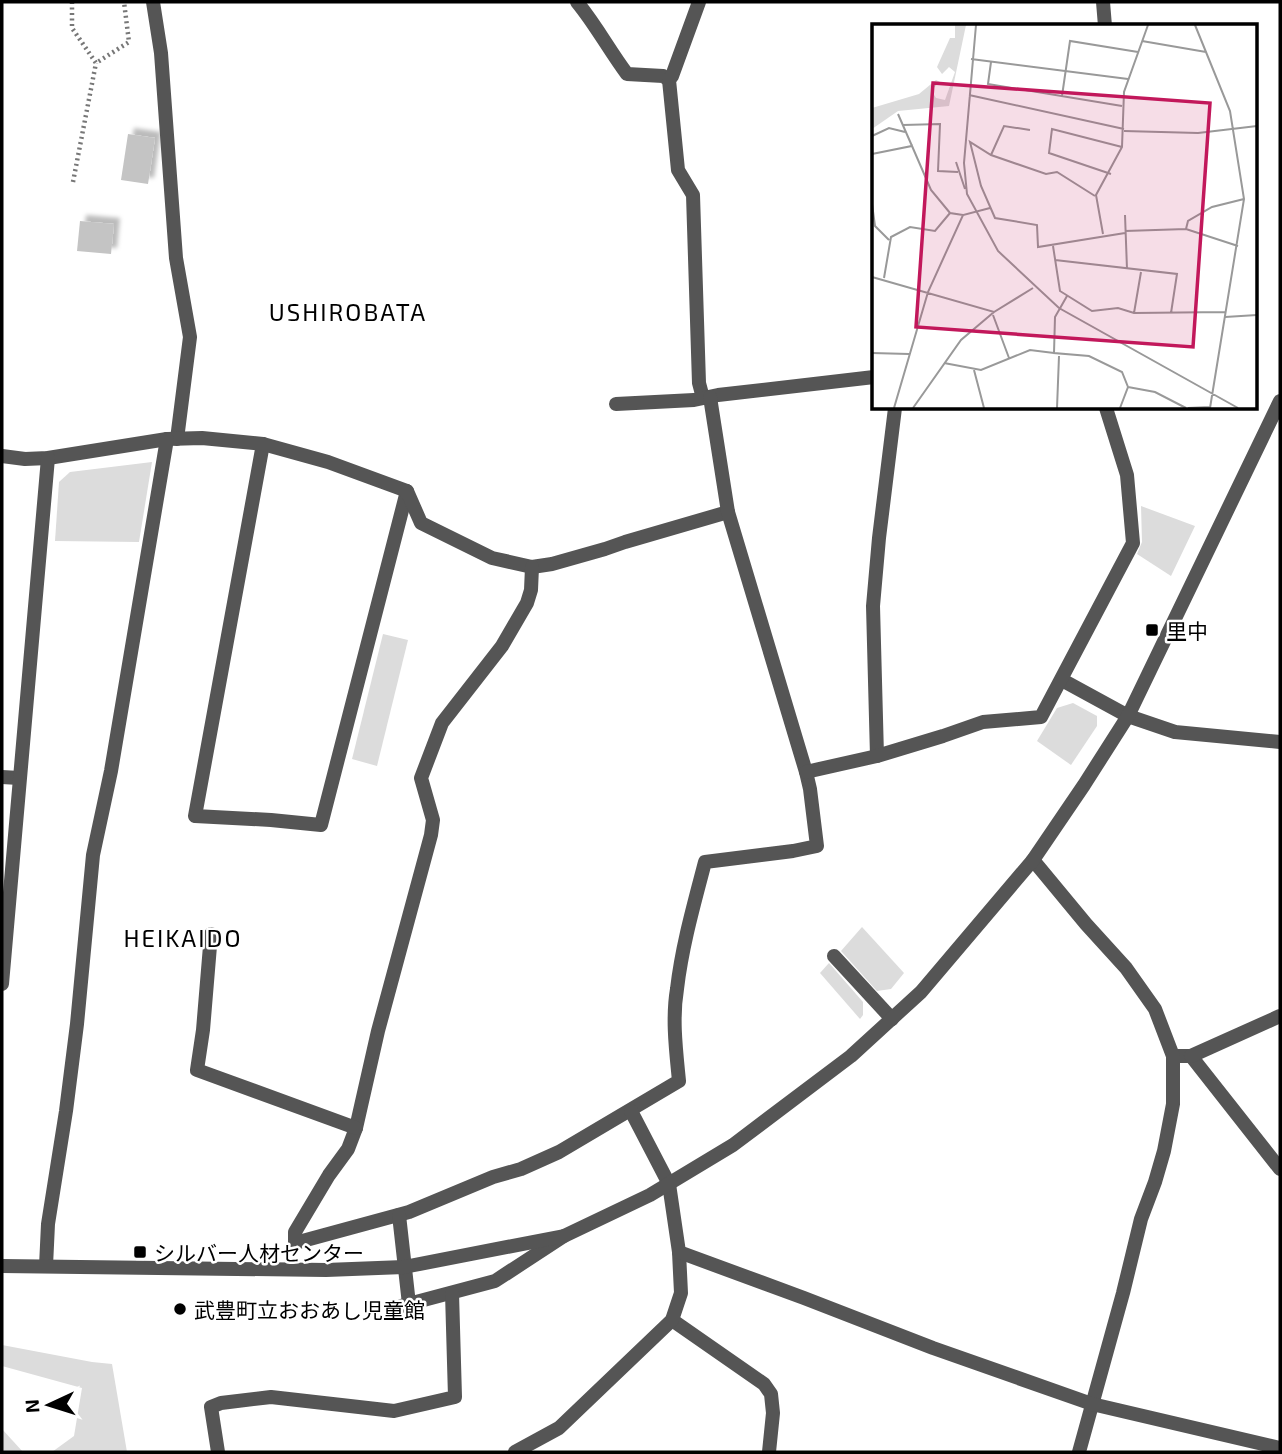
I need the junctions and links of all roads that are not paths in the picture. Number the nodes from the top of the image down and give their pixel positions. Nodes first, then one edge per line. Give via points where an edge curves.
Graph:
1 (153, 2) edge
2 (577, 2) edge
3 (699, 2) edge
4 (1103, 2) edge
5 (1105, 24) edge
6 (669, 80) junction
7 (872, 377) edge
8 (706, 397) junction
9 (1280, 401) edge
10 (616, 404) dead end
11 (895, 410) edge
12 (1107, 410) edge
13 (172, 439) junction
14 (263, 444) junction
15 (2, 456) edge
16 (48, 458) junction
17 (407, 491) junction
18 (727, 512) junction
19 (532, 567) junction
20 (1062, 680) junction
21 (1128, 716) junction
22 (1280, 742) edge
23 (877, 756) junction
24 (806, 772) junction
25 (2, 777) edge
26 (19, 779) junction
27 (1033, 860) junction
28 (211, 934) dead end
29 (834, 956) dead end
30 (2, 984) edge
31 (1280, 1016) edge
32 (892, 1019) junction
33 (1173, 1056) junction
34 (1191, 1056) junction
35 (631, 1111) junction
36 (356, 1128) junction
37 (1280, 1169) edge
38 (669, 1184) junction
39 (399, 1214) junction
40 (564, 1236) junction
41 (679, 1252) junction
42 (2, 1266) edge
43 (46, 1266) junction
44 (404, 1267) junction
45 (452, 1293) junction
46 (672, 1320) junction
47 (1092, 1404) junction
48 (1280, 1448) edge
49 (218, 1452) edge
50 (516, 1452) edge
51 (769, 1452) edge
52 (1079, 1452) edge

1 - 13 street via 176,258 190,337
2 - 6 street via 627,74
3 - 6 street
4 - 5 street
6 - 8 street via 678,170 693,195 699,383
7 - 8 street
8 - 10 street
8 - 18 street
9 - 21 street
11 - 23 street via 873,606
12 - 20 street via 1127,475 1133,543
13 - 14 street
13 - 16 street
13 - 43 street via 93,855
14 - 17 street
14 - 17 street via 195,817 321,825
15 - 16 street
16 - 26 street
17 - 19 street via 421,523 492,558
18 - 19 street
18 - 24 street
19 - 36 street via 527,603 502,646 442,723 421,778 433,820 431,835
20 - 21 street
20 - 23 street via 1041,717 983,722
21 - 22 street via 1175,732
21 - 27 street
23 - 24 street
24 - 35 street via 817,846 705,862 676,991 679,1081
25 - 26 street
26 - 30 street
27 - 32 street via 921,992
27 - 33 street via 1126,968 1155,1009
28 - 36 street via 197,1070
29 - 32 street
31 - 34 street
32 - 38 street via 851,1056 733,1145
33 - 34 street
33 - 47 street via 1173,1104 1164,1151 1141,1219
34 - 37 street
35 - 38 street
35 - 39 street via 534,1164
36 - 39 street via 348,1149 295,1232 295,1242
38 - 40 street
38 - 41 street
39 - 44 street
40 - 44 street
40 - 45 street via 495,1281
41 - 46 street via 681,1293
41 - 47 street
42 - 43 street
43 - 44 street
44 - 45 street via 405,1305
45 - 49 street via 455,1397 394,1411 271,1397 220,1403 211,1407
46 - 50 street via 559,1428
46 - 51 street via 764,1384 771,1394 773,1413
47 - 48 street
47 - 52 street

